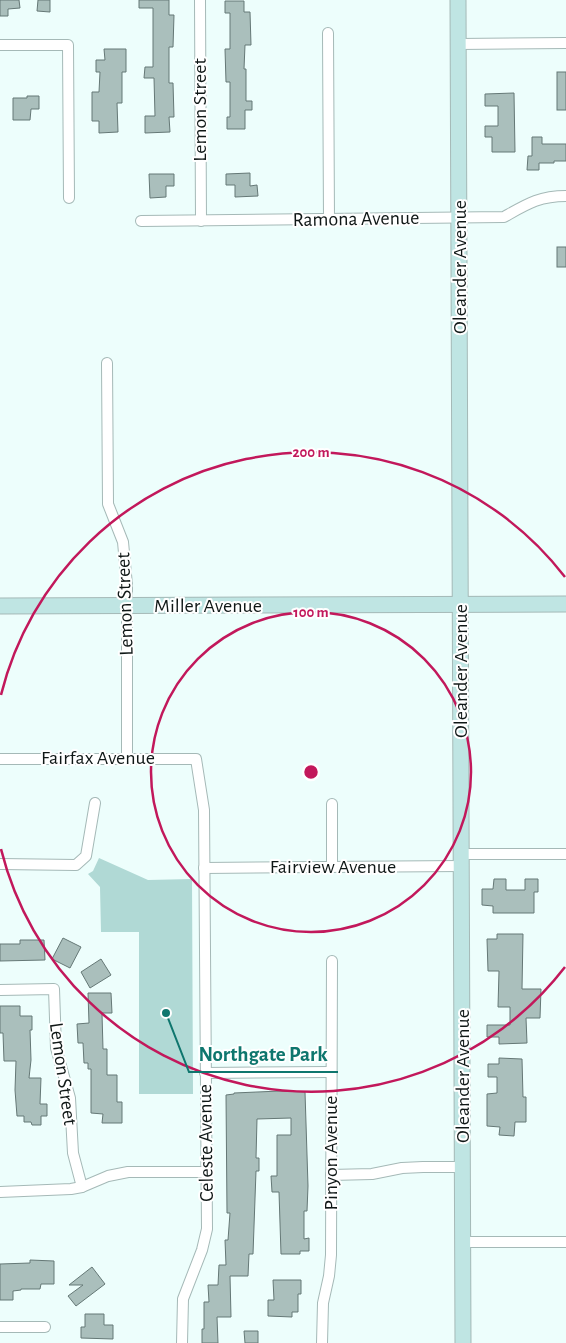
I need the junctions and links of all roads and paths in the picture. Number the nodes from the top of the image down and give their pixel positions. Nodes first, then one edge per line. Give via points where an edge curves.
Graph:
1 (200, 0) edge
2 (458, 0) edge
3 (328, 33) dead end
4 (566, 43) edge
5 (458, 44) junction
6 (0, 45) edge
7 (566, 196) edge
8 (69, 198) dead end
9 (460, 218) junction
10 (329, 220) junction
11 (141, 221) dead end
12 (201, 221) junction
13 (108, 363) dead end
14 (566, 604) edge
15 (461, 605) junction
16 (0, 606) edge
17 (126, 606) junction
18 (0, 758) edge
19 (127, 758) junction
20 (196, 758) joint
21 (95, 803) dead end
22 (332, 804) dead end
23 (566, 854) edge
24 (462, 860) junction
25 (0, 864) edge
26 (204, 868) junction
27 (332, 868) junction
28 (332, 961) dead end
29 (0, 990) edge
30 (331, 1072) junction
31 (205, 1073) junction
32 (463, 1167) junction
33 (206, 1172) junction
34 (331, 1174) junction
35 (82, 1187) junction
36 (0, 1192) edge
37 (462, 1242) junction
38 (566, 1242) edge
39 (0, 1327) edge
40 (45, 1327) dead end
41 (182, 1343) edge
42 (322, 1343) edge
43 (462, 1343) edge

1 - 12 street, Lemon Street
2 - 5 street, Oleander Avenue
3 - 10 street
4 - 5 street
5 - 9 street, Oleander Avenue
6 - 8 street via 68,45
7 - 9 street, Ramona Avenue via 535,200 504,217
9 - 10 street, Ramona Avenue
9 - 15 street, Oleander Avenue
10 - 12 street, Ramona Avenue
11 - 12 street, Ramona Avenue
13 - 17 street, Lemon Street via 108,504 123,542
14 - 15 street, Miller Avenue
15 - 17 street, Miller Avenue
15 - 24 street, Oleander Avenue
16 - 17 street, Miller Avenue
17 - 19 street, Lemon Street
18 - 19 street, Fairfax Avenue
19 - 20 street, Fairfax Avenue
20 - 26 street, Celeste Avenue via 204,810
21 - 25 street via 86,856 76,865
22 - 27 street
23 - 24 street, Fairview Avenue
24 - 27 street, Fairview Avenue
24 - 32 street, Oleander Avenue
26 - 27 street, Fairview Avenue
26 - 31 street, Celeste Avenue
28 - 30 street, Pinyon Avenue
29 - 35 street, Lemon Street via 54,989 56,1048 70,1098 73,1153
30 - 31 street
30 - 34 street, Pinyon Avenue
31 - 33 street, Celeste Avenue
32 - 34 street via 423,1166 372,1174
32 - 37 street, Oleander Avenue
33 - 35 street via 128,1172
33 - 41 street, Celeste Avenue via 207,1229 183,1299
34 - 42 street, Pinyon Avenue via 331,1256 322,1303
35 - 36 street via 59,1191
37 - 38 street
37 - 43 street, Oleander Avenue
39 - 40 street

